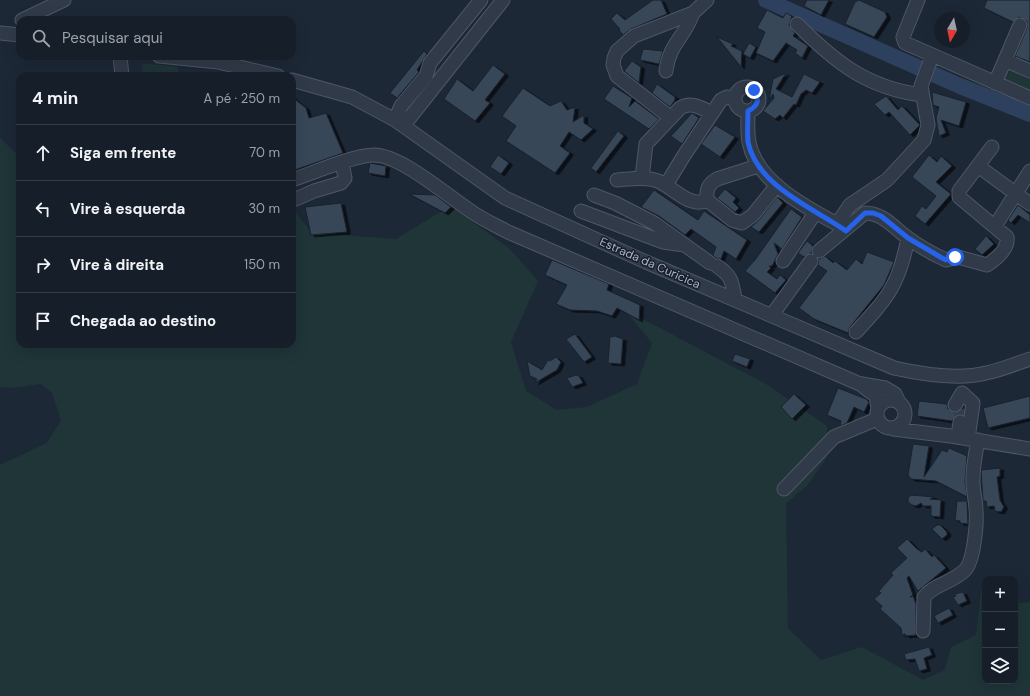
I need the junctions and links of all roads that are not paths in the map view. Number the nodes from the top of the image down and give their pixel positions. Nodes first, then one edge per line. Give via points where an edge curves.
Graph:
1 (64, 0) edge
2 (481, 0) edge
3 (503, 0) edge
4 (706, 0) edge
5 (918, 0) edge
6 (693, 13) junction
7 (31, 16) edge
8 (16, 24) edge
9 (797, 24) dead end
10 (1020, 25) dead end
11 (2, 32) edge
12 (16, 34) edge
13 (931, 58) junction
14 (120, 60) edge
15 (198, 60) edge
16 (1005, 60) junction
17 (666, 71) dead end
18 (1030, 71) edge
19 (122, 72) edge
20 (261, 72) edge
21 (296, 81) edge
22 (995, 83) junction
23 (922, 95) junction
24 (1030, 98) edge
25 (735, 99) junction
26 (748, 111) junction
27 (712, 113) junction
28 (671, 118) junction
29 (399, 122) junction
30 (992, 147) dead end
31 (342, 163) junction
32 (758, 166) junction
33 (978, 166) junction
34 (1030, 171) edge
35 (642, 178) junction
36 (296, 179) edge
37 (617, 180) dead end
38 (666, 185) junction
39 (777, 185) junction
40 (1016, 194) junction
41 (594, 195) dead end
42 (296, 199) dead end
43 (706, 200) junction
44 (1030, 204) edge
45 (581, 211) dead end
46 (815, 213) junction
47 (995, 226) junction
48 (841, 228) junction
49 (908, 238) junction
50 (686, 245) junction
51 (783, 261) dead end
52 (734, 300) junction
53 (772, 315) junction
54 (856, 332) dead end
55 (1030, 359) edge
56 (963, 374) junction
57 (860, 384) junction
58 (962, 393) junction
59 (899, 402) junction
60 (958, 406) tunnel mouth
61 (877, 414) junction
62 (906, 415) junction
63 (956, 421) tunnel mouth
64 (893, 428) junction
65 (923, 432) junction
66 (964, 438) junction
67 (1030, 449) edge
68 (784, 489) dead end
69 (923, 631) dead end

1 - 7 street
2 - 29 street via 430,63 426,76 401,106
3 - 29 street
4 - 6 street
5 - 13 street via 903,37 905,43
6 - 17 street via 689,24 669,53
6 - 28 street via 634,36 617,51 614,58 613,65 617,76
8 - 11 street
9 - 23 street via 842,66 898,92
10 - 16 street
11 - 12 street
13 - 22 street
13 - 23 street via 923,80
14 - 19 street
15 - 20 street
16 - 18 street
16 - 22 street
21 - 29 street, Estrada da Curicica via 352,97
22 - 24 street
23 - 48 street via 928,125 924,140 888,180 850,205
25 - 26 street via 737,106
25 - 26 street via 742,88 754,90 758,96 758,103
25 - 27 street via 724,98
26 - 32 street via 748,141
27 - 28 street via 697,106 686,105
27 - 38 street
28 - 35 street via 646,144
29 - 52 street, Estrada da Curicica via 505,198
30 - 33 street
31 - 36 street
31 - 42 street via 345,178 341,183
31 - 57 street via 374,155 388,158 403,165 476,215 508,232
32 - 39 street
32 - 43 street via 712,182 707,188
33 - 40 street
33 - 47 street via 959,191 959,197
34 - 40 street
35 - 37 street
35 - 38 street via 657,180
38 - 43 street via 692,202 700,203
39 - 43 street via 753,215 742,223 732,220
39 - 46 street
40 - 44 street
40 - 47 street
41 - 50 street via 654,223
45 - 50 street via 663,242
46 - 48 street
46 - 51 street
47 - 49 street via 1006,237 1008,243 987,266 958,257 946,260
48 - 49 street via 865,213 873,213 881,216
48 - 53 street via 815,256
49 - 54 street via 904,261 892,290
50 - 52 street via 728,273
52 - 53 street, Estrada da Curicica
53 - 56 street, Estrada da Curicica via 894,368 924,374
55 - 56 street, Estrada da Curicica via 985,374
56 - 58 street
57 - 59 street via 884,388 895,394
57 - 61 street via 876,396
58 - 60 street
58 - 66 street via 973,403
59 - 61 street via 884,401
59 - 62 street
61 - 64 street via 883,426
61 - 68 street via 834,437
62 - 64 street via 902,424
62 - 65 street via 909,422
63 - 66 street
64 - 65 street via 906,432
65 - 66 street
66 - 67 street
66 - 69 street via 976,511 970,560 960,575 934,588 924,597

